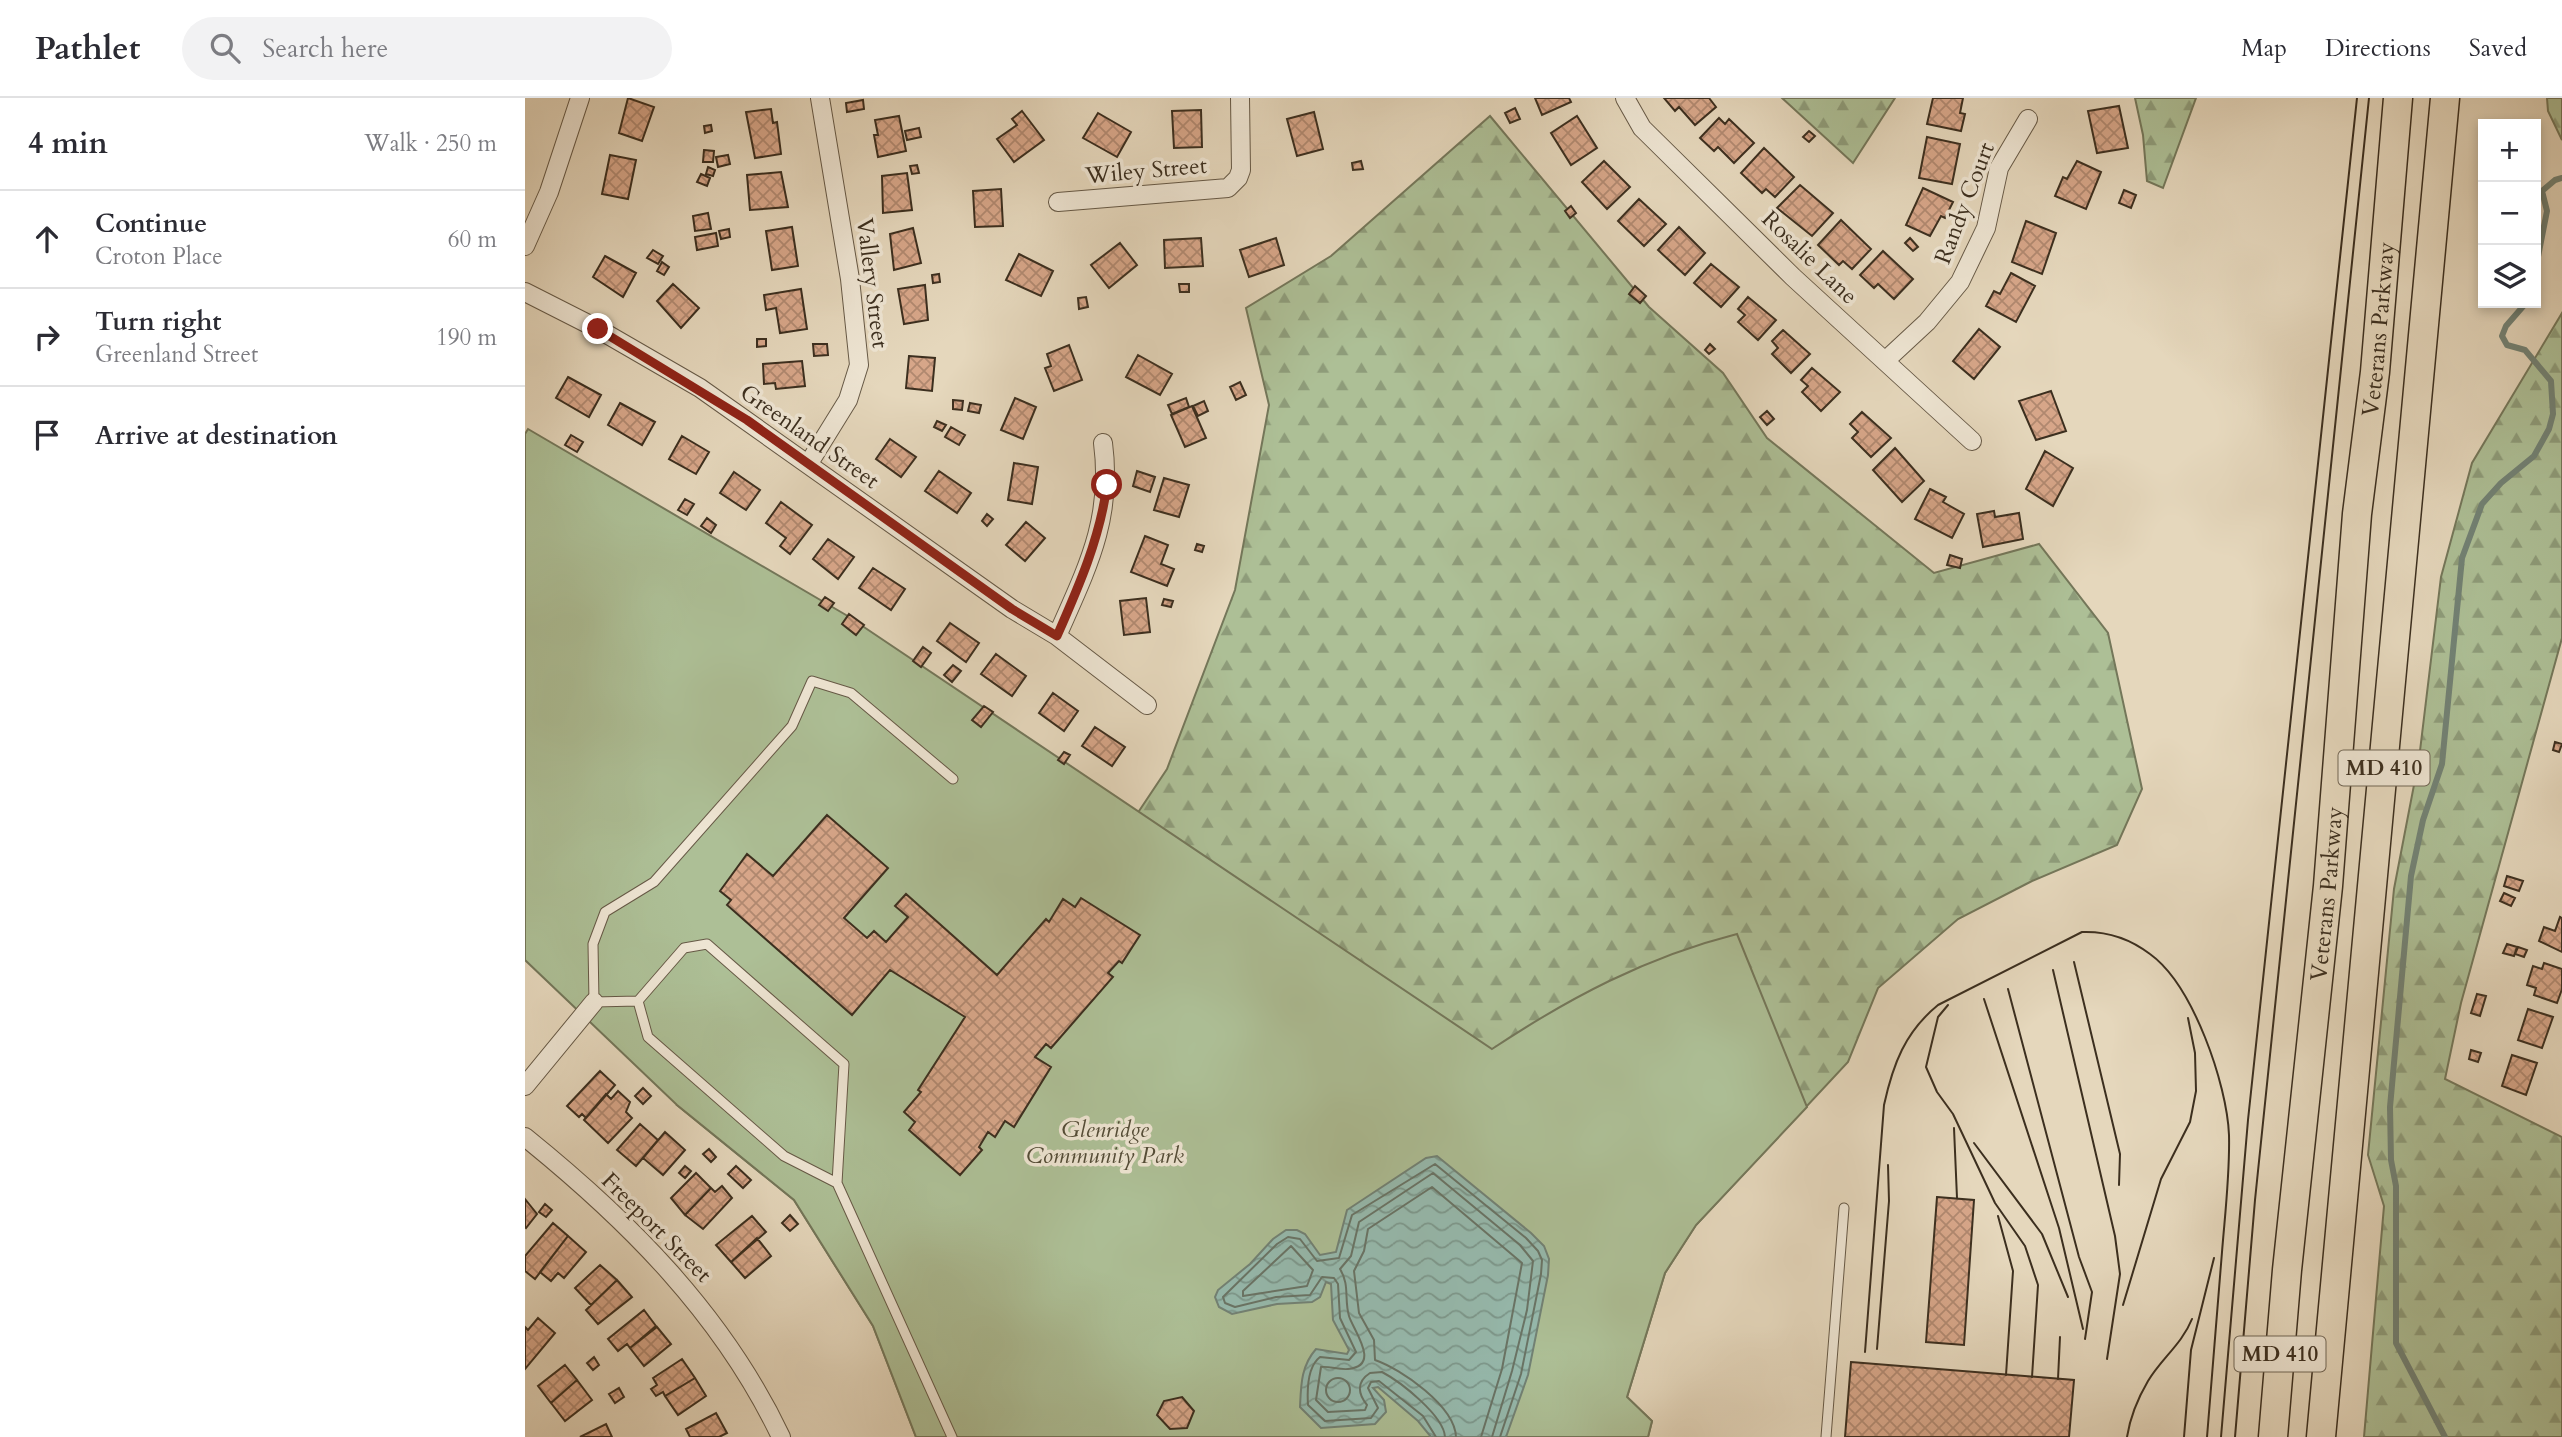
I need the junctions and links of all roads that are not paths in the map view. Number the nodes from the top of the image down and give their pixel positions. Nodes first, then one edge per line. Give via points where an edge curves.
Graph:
1 (580, 98) edge
2 (820, 98) edge
3 (1240, 98) edge
4 (1625, 98) edge
5 (2398, 98) edge
6 (2445, 98) edge
7 (2028, 119) dead end
8 (1058, 202) dead end
9 (525, 246) edge
10 (525, 292) edge
11 (1885, 361) junction
12 (1972, 441) dead end
13 (1103, 443) dead end
14 (809, 463) junction
15 (1057, 636) junction
16 (1147, 705) dead end
17 (953, 779) dead end
18 (638, 1001) junction
19 (594, 1002) junction
20 (525, 1086) edge
21 (525, 1137) edge
22 (837, 1182) junction
23 (1844, 1208) dead end
24 (781, 1437) edge
25 (952, 1437) edge
26 (1826, 1437) edge
27 (2273, 1437) edge
28 (2321, 1437) edge

1 - 9 street via 549,192
2 - 14 street, Vallery Street via 850,279 859,365 848,400
3 - 8 street, Wiley Street via 1241,170 1228,188
4 - 11 street, Rosalie Lane via 1642,128
5 - 27 main road, Veterans Parkway / MD 410 via 2375,372 2357,514 2328,886
6 - 28 main road, Veterans Parkway / MD 410
7 - 11 street, Randy Court via 1999,168 1986,228 1960,282 1927,322
10 - 14 street, Greenland Street via 700,388
11 - 12 street, Rosalie Lane
13 - 15 street via 1107,485 1103,514
14 - 15 street, Greenland Street via 1012,609
15 - 16 street, Greenland Street
17 - 19 lane via 851,693 812,681 792,726 654,882 605,912 593,944
18 - 19 lane
18 - 22 lane via 648,1037 784,1156
18 - 22 lane via 684,948 707,944 844,1063
19 - 20 street
21 - 24 street, Freeport Street via 626,1224 675,1276 740,1364
22 - 25 lane
23 - 26 lane

